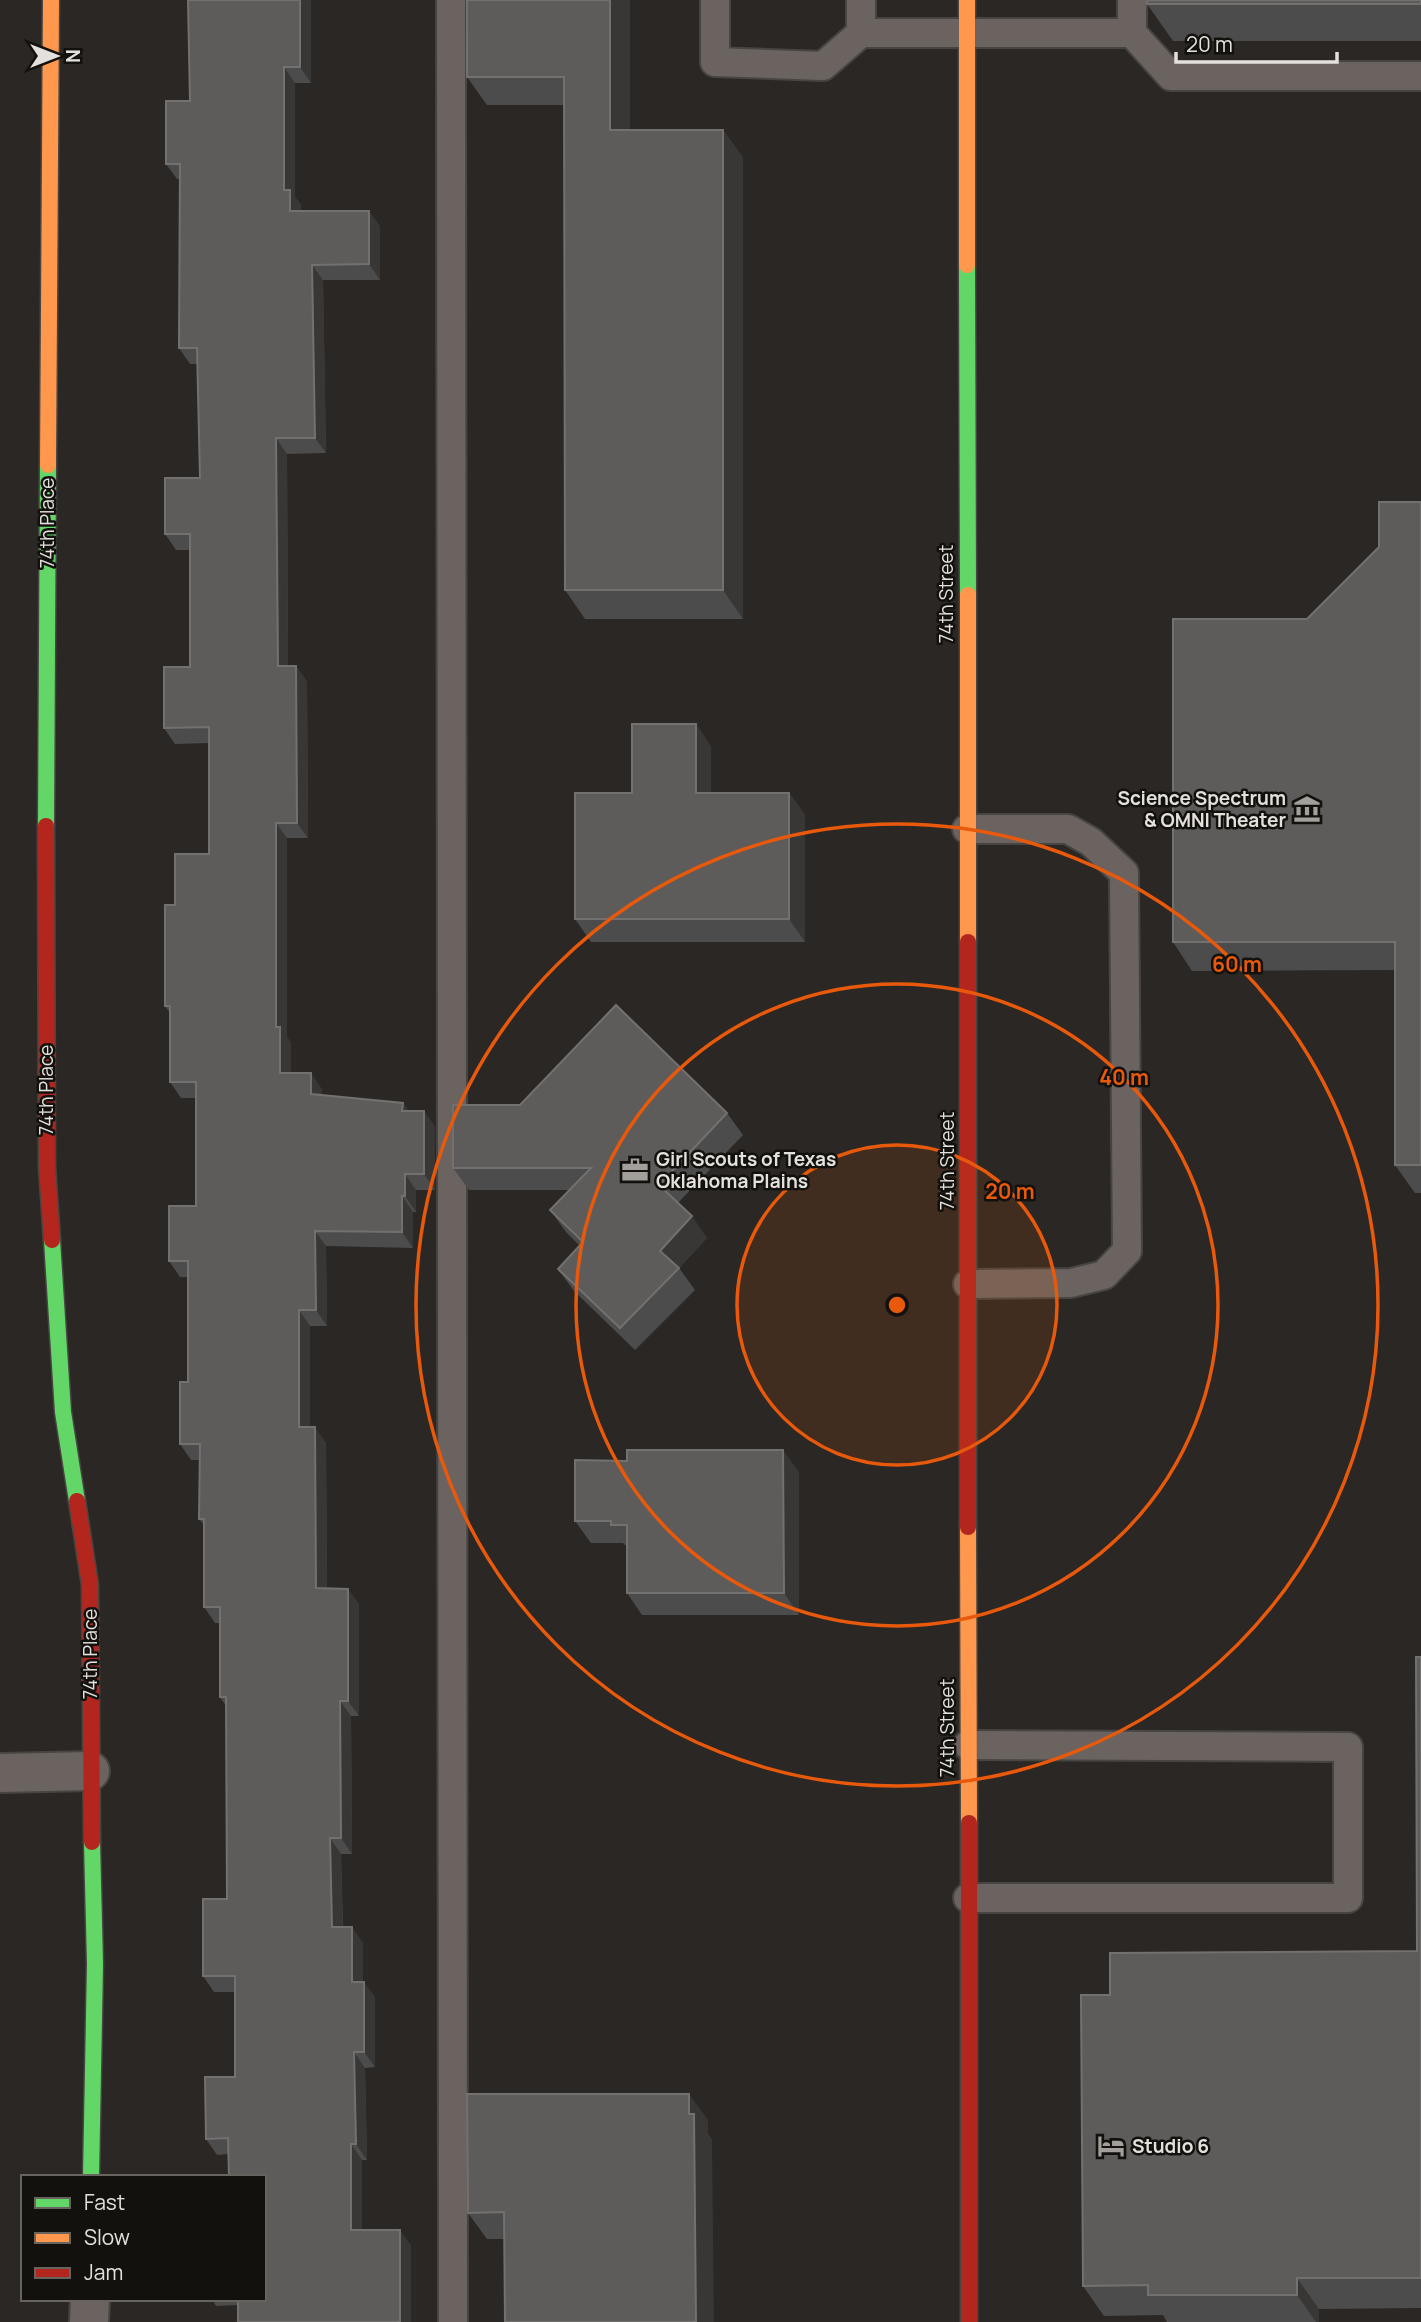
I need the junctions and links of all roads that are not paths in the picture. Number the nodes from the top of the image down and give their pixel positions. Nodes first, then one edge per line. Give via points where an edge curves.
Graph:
1 (51, 0) edge
2 (451, 0) edge
3 (715, 0) edge
4 (861, 0) edge
5 (967, 0) edge
6 (1132, 0) edge
7 (861, 33) junction
8 (1132, 33) junction
9 (967, 34) junction
10 (1421, 76) edge
11 (967, 829) junction
12 (968, 1284) junction
13 (968, 1745) junction
14 (90, 1771) junction
15 (0, 1773) edge
16 (968, 1898) junction
17 (91, 2175) edge
18 (90, 2301) edge
19 (89, 2322) edge
20 (453, 2322) edge
21 (969, 2322) edge

1 - 14 street, 74th Place via 47,1167 63,1412 90,1585
2 - 20 lane
3 - 7 lane via 715,62 824,66
4 - 7 lane
5 - 9 street, 74th Street
6 - 8 lane
7 - 9 lane
8 - 9 lane
8 - 10 lane via 1171,76
9 - 11 street, 74th Street
11 - 12 street, 74th Street
11 - 12 lane via 1068,829 1091,842 1124,873 1127,1251 1104,1275 1072,1283
12 - 13 street, 74th Street
13 - 16 street, 74th Street
13 - 16 lane via 1348,1747 1348,1898
14 - 15 street
14 - 17 street, 74th Place via 94,1964
16 - 21 street, 74th Street
18 - 19 street

